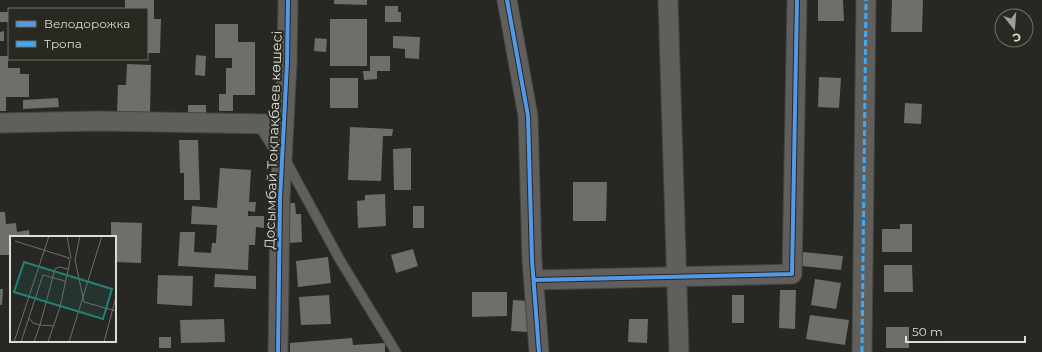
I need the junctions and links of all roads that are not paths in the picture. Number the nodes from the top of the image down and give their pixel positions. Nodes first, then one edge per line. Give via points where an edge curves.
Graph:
1 (288, 0) edge
2 (507, 0) edge
3 (668, 0) edge
4 (797, 0) edge
5 (866, 0) edge
6 (284, 117) junction
7 (0, 123) edge
8 (264, 124) junction
9 (282, 153) junction
10 (678, 276) junction
11 (534, 280) junction
12 (278, 352) edge
13 (396, 352) edge
14 (539, 352) edge
15 (679, 352) edge
16 (862, 352) edge

1 - 6 street, Досымбай Тоқпақбаев көшесі
2 - 11 street via 528,116
3 - 10 street
4 - 10 street via 792,274
5 - 16 street
6 - 8 street
6 - 9 street, Досымбай Тоқпақбаев көшесі
7 - 8 street via 98,121
8 - 9 street
9 - 12 street, Досымбай Тоқпақбаев көшесі
9 - 13 lane via 340,260
10 - 11 street
10 - 15 street
11 - 14 street

